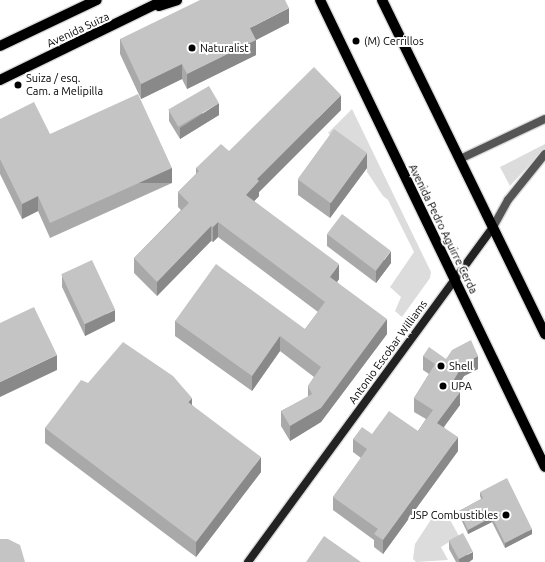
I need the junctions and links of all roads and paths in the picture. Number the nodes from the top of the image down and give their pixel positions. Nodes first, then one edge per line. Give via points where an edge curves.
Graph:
1 (97, 0) edge
2 (164, 0) edge
3 (177, 0) edge
4 (320, 0) edge
5 (382, 0) edge
6 (148, 10) junction
7 (0, 46) edge
8 (0, 80) edge
9 (545, 119) edge
10 (545, 154) edge
11 (460, 159) junction
12 (493, 228) junction
13 (454, 280) junction
14 (545, 334) edge
15 (545, 467) edge
16 (248, 562) edge

1 - 7 main road, Avenida Suiza
2 - 6 main road, Avenida Suiza
3 - 6 main road
4 - 13 main road, Avenida Pedro Aguirre Cerda
5 - 11 main road
6 - 8 main road, Avenida Suiza
9 - 11 street
10 - 12 street, Antonio Escobar Williams via 508,200
11 - 12 main road
12 - 13 street, Antonio Escobar Williams
12 - 14 main road
13 - 15 main road, Avenida Pedro Aguirre Cerda
13 - 16 street, Antonio Escobar Williams

